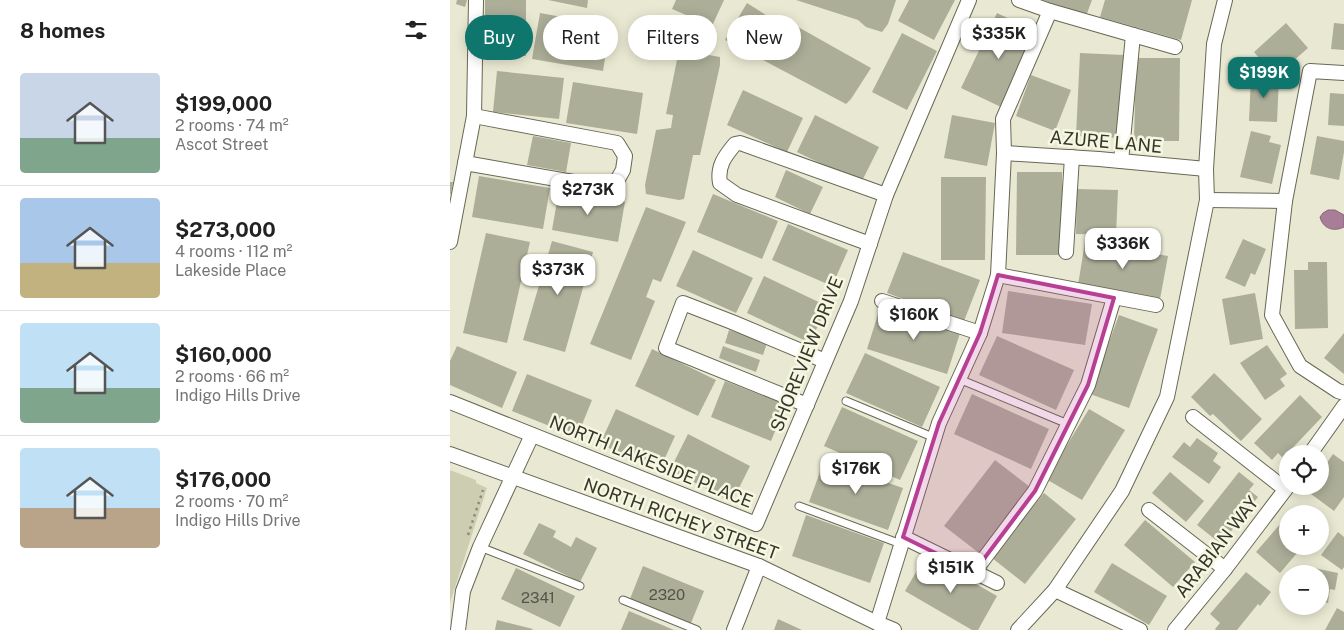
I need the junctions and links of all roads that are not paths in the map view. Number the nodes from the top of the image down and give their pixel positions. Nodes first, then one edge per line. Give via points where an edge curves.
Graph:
1 (476, 0) edge
2 (969, 0) edge
3 (1019, 0) edge
4 (1225, 0) edge
5 (1050, 11) junction
6 (1133, 35) junction
7 (1175, 47) dead end
8 (1344, 73) edge
9 (474, 116) junction
10 (1004, 153) junction
11 (1072, 157) junction
12 (1121, 161) junction
13 (465, 163) junction
14 (1206, 170) junction
15 (886, 195) junction
16 (1207, 200) junction
17 (1284, 201) junction
18 (450, 242) edge
19 (870, 244) junction
20 (1066, 252) dead end
21 (998, 275) junction
22 (1114, 298) junction
23 (882, 302) dead end
24 (1156, 305) dead end
25 (980, 333) junction
26 (825, 361) junction
27 (959, 379) junction
28 (1344, 393) edge
29 (846, 401) dead end
30 (450, 402) edge
31 (807, 404) junction
32 (1344, 406) edge
33 (1193, 417) dead end
34 (1068, 424) junction
35 (532, 434) junction
36 (935, 438) junction
37 (1316, 445) edge
38 (450, 454) edge
39 (513, 477) junction
40 (1279, 482) edge
41 (1280, 495) edge
42 (799, 506) dead end
43 (1149, 510) dead end
44 (756, 524) joint
45 (902, 541) junction
46 (480, 547) junction
47 (759, 566) junction
48 (1225, 569) junction
49 (974, 572) junction
50 (997, 583) dead end
51 (580, 586) dead end
52 (1055, 590) junction
53 (623, 600) dead end
54 (877, 623) junction
55 (458, 630) edge
56 (697, 630) edge
57 (734, 630) edge
58 (894, 630) edge
59 (1018, 630) edge
60 (1140, 630) edge
61 (1175, 630) edge

1 - 9 street
2 - 15 street, SHOREVIEW DRIVE
3 - 5 street
4 - 14 street via 1214,44
5 - 6 street
5 - 10 street via 1002,119
6 - 7 street
6 - 12 street
8 - 17 street via 1310,71
9 - 13 street
9 - 13 street via 617,143 625,156 623,170 614,186 602,187
10 - 11 street, AZURE LANE
10 - 21 street
11 - 12 street, AZURE LANE
11 - 20 street
12 - 14 street, AZURE LANE
13 - 18 street
14 - 16 street
15 - 19 street, SHOREVIEW DRIVE
15 - 19 street via 740,143 735,144 725,156 718,173 720,183 736,195
16 - 17 street
16 - 52 street via 1167,397 1122,491
17 - 28 street via 1272,315 1300,366
19 - 26 street, SHOREVIEW DRIVE via 851,301
21 - 22 street
21 - 25 street
22 - 24 street
22 - 34 street via 1088,385
23 - 25 street
25 - 27 street
26 - 31 street, SHOREVIEW DRIVE
26 - 31 street via 683,303 666,348
27 - 34 lane
27 - 36 street
29 - 36 lane
30 - 35 street, NORTH LAKESIDE PLACE
31 - 44 street, SHOREVIEW DRIVE
32 - 37 street
33 - 40 street
34 - 49 street via 1035,491
35 - 39 street, NORTH LAKESIDE PLACE
35 - 44 street, NORTH LAKESIDE PLACE
36 - 45 street
38 - 39 street, NORTH RICHEY STREET
39 - 46 street, NORTH LAKESIDE PLACE
39 - 47 street, NORTH RICHEY STREET
41 - 48 street, ARABIAN WAY
42 - 45 lane
43 - 48 street
45 - 49 street
45 - 54 street
46 - 51 lane
46 - 55 street, NORTH LAKESIDE PLACE via 463,591
47 - 54 street, NORTH RICHEY STREET
47 - 57 street
48 - 61 street, ARABIAN WAY
49 - 50 street
52 - 59 street
52 - 60 street
53 - 56 lane
54 - 58 street, NORTH RICHEY STREET

